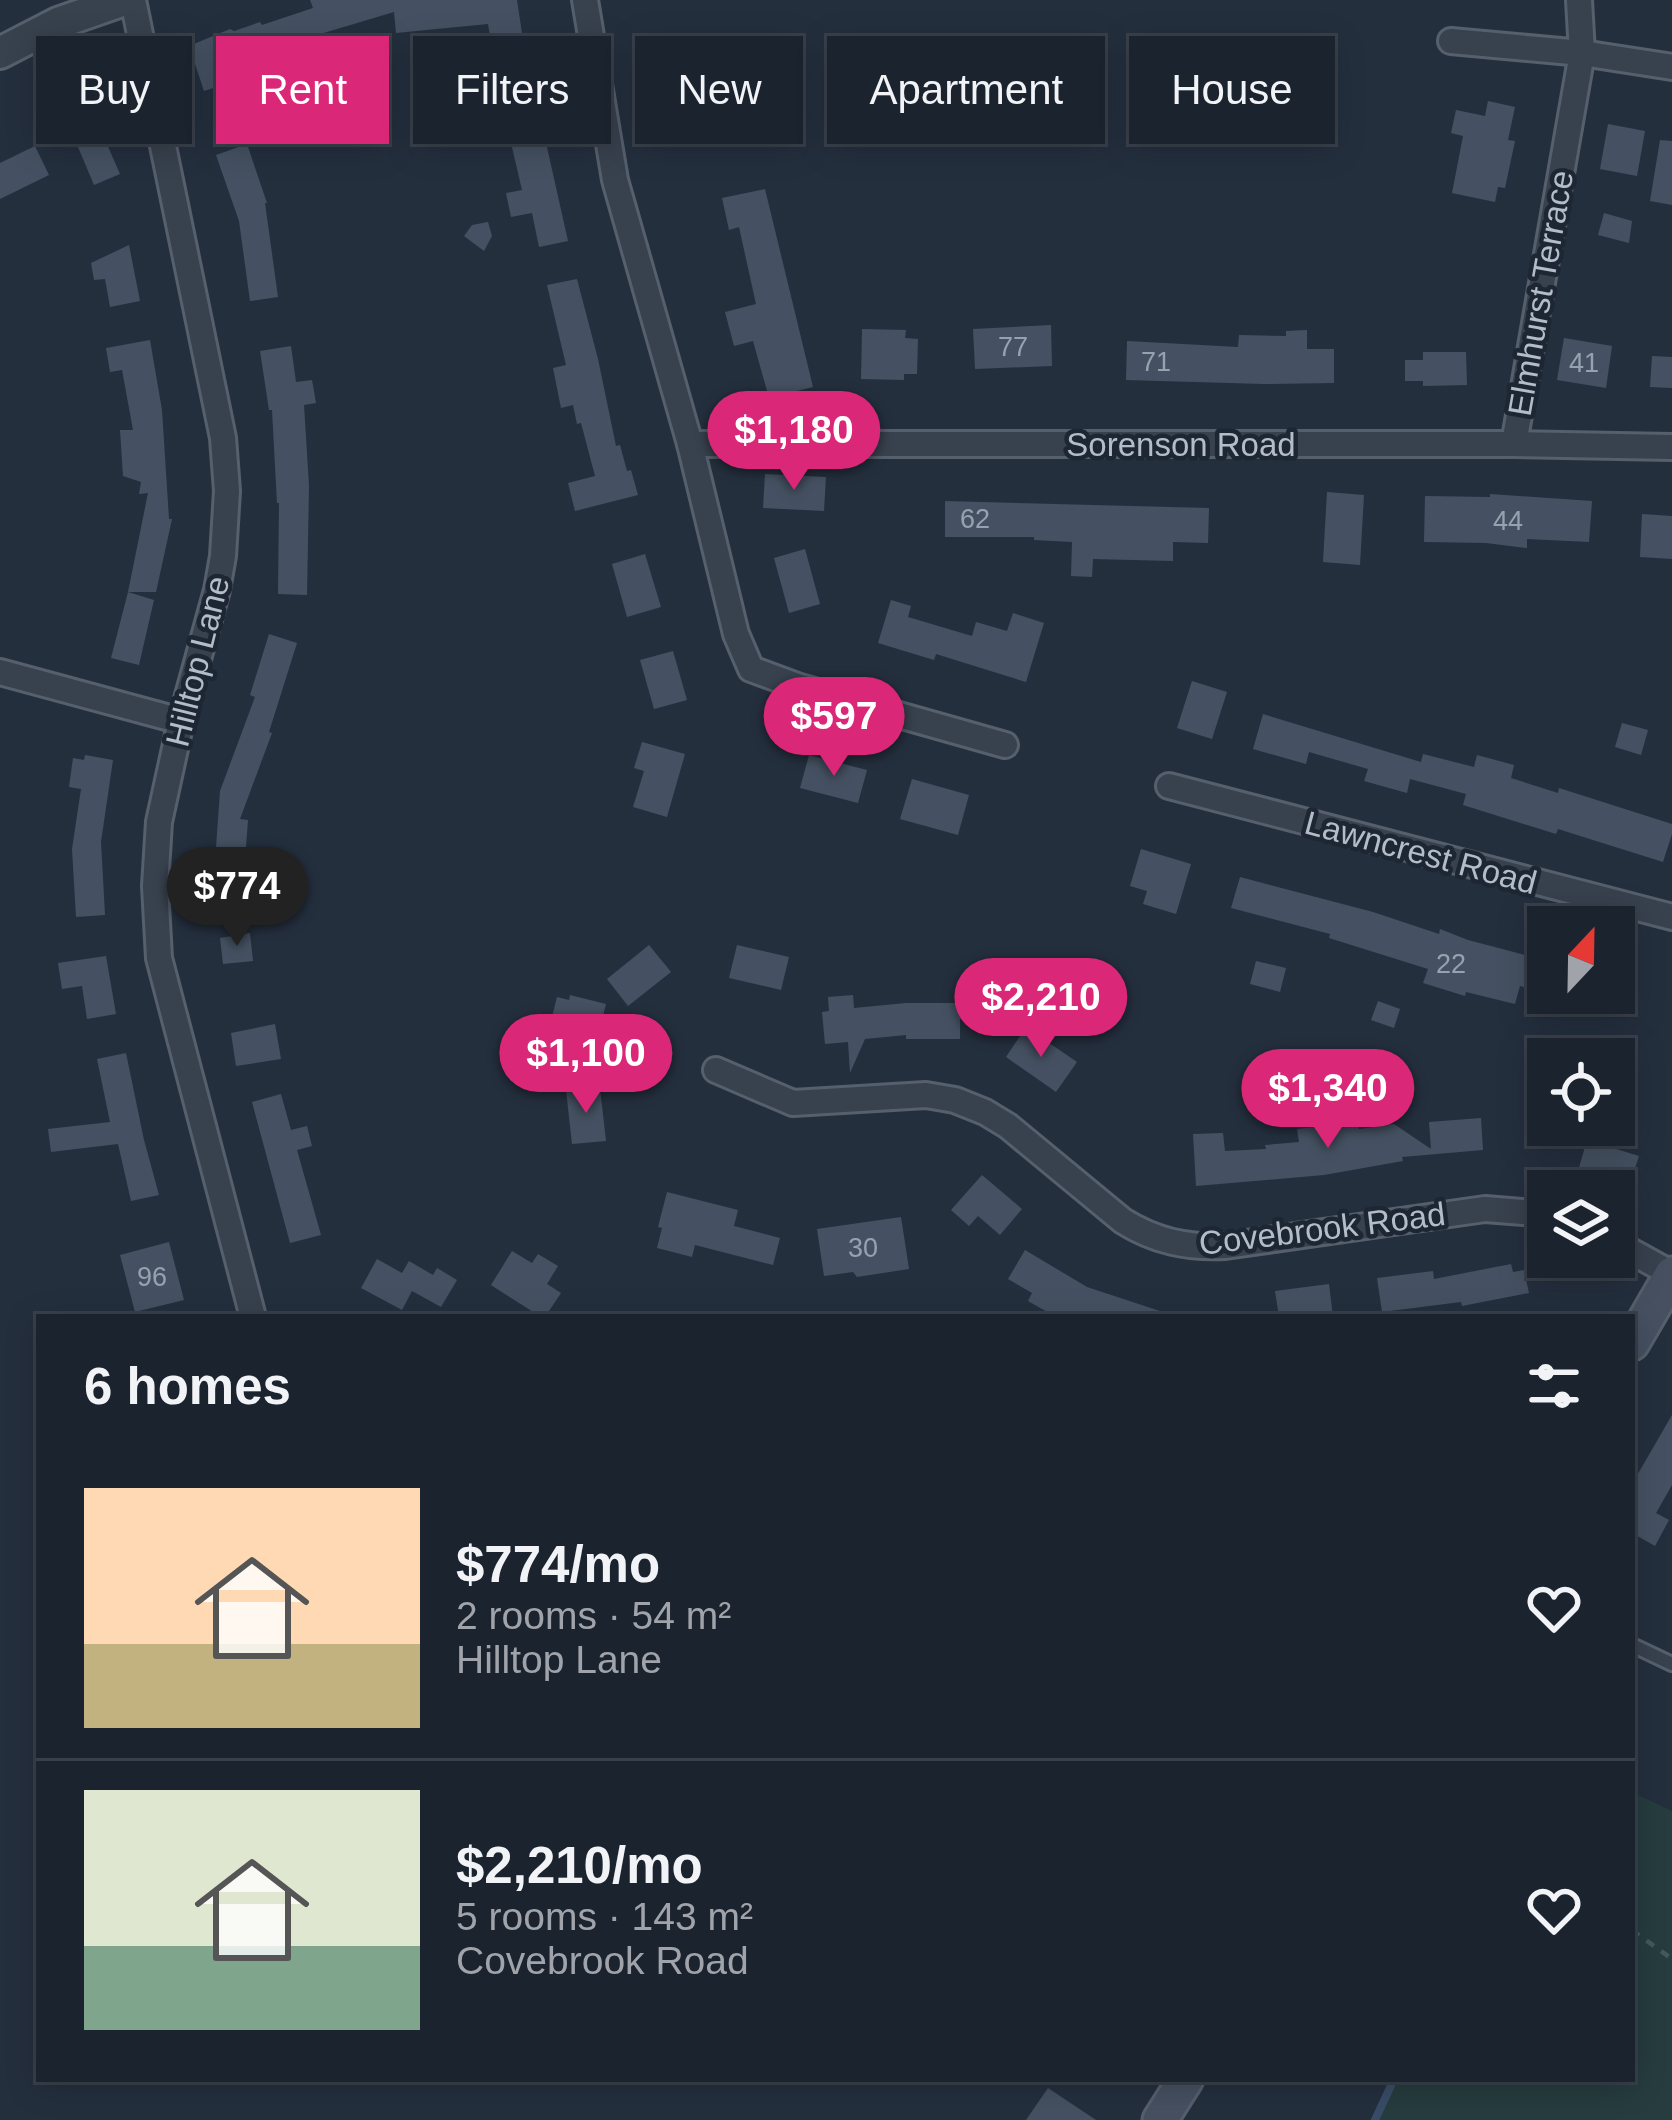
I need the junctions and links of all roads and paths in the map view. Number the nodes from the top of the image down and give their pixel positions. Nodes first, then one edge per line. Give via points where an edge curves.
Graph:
1 (128, 0) edge
2 (585, 0) edge
3 (1579, 0) edge
4 (1451, 40) dead end
5 (0, 52) edge
6 (1582, 52) junction
7 (1672, 67) edge
8 (1514, 443) junction
9 (690, 444) junction
10 (1672, 447) edge
11 (0, 672) edge
12 (181, 721) junction
13 (1005, 745) dead end
14 (1169, 786) dead end
15 (1672, 917) edge
16 (716, 1070) dead end
17 (1527, 1212) edge
18 (1635, 1254) edge
19 (1672, 1274) edge
20 (258, 1314) edge
21 (1635, 1338) edge
22 (1635, 1646) edge
23 (1672, 1664) edge
24 (1635, 1932) edge
25 (1672, 1959) edge
26 (1184, 2082) edge
27 (1160, 2120) edge

1 - 5 street
1 - 12 street, Hilltop Lane via 223,439 227,491 217,590
2 - 9 street via 615,180
3 - 6 street, Elmhurst Terrace
4 - 6 street
6 - 7 street
6 - 8 street, Elmhurst Terrace
8 - 9 street, Sorenson Road
8 - 10 street, Sorenson Road
9 - 13 street via 751,669
11 - 12 street
12 - 20 street, Hilltop Lane via 159,822 159,958
14 - 15 street, Lawncrest Road
16 - 17 street, Covebrook Road via 793,1102 955,1100 1008,1126 1123,1221 1172,1243 1225,1246 1485,1208
18 - 19 street
19 - 21 main road
22 - 23 lane
24 - 25 path
26 - 27 main road

